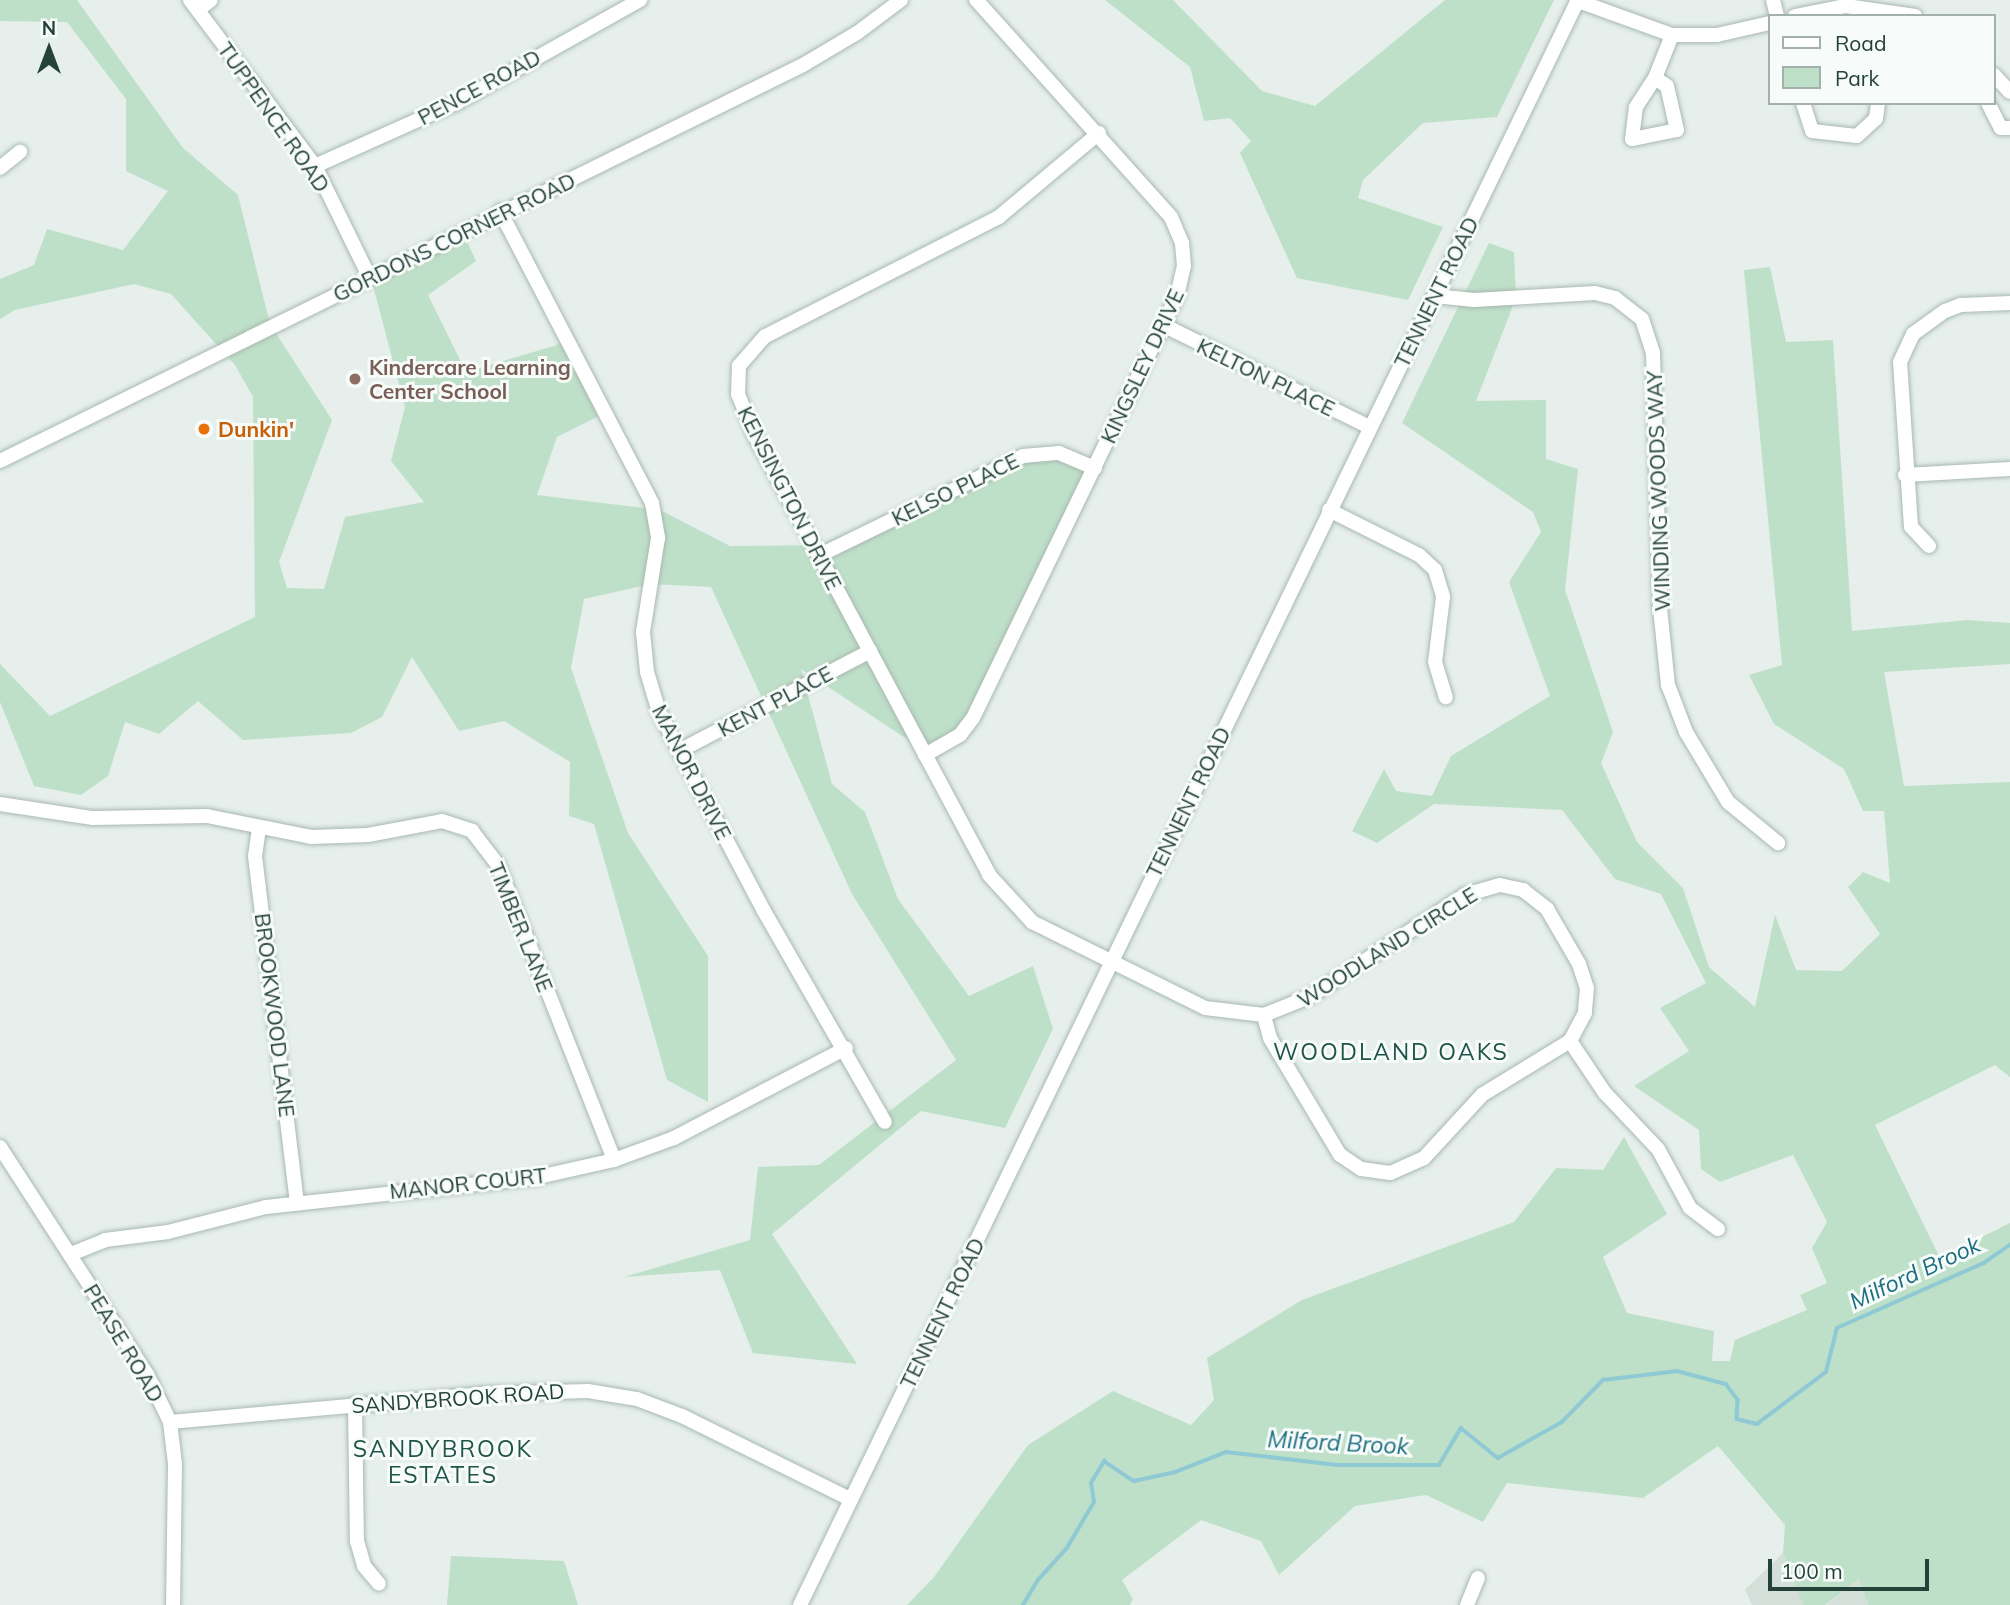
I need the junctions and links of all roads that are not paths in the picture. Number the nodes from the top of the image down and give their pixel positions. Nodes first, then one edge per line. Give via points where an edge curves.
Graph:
1 (211, 0) edge
2 (640, 0) edge
3 (901, 0) edge
4 (976, 0) edge
5 (1578, 0) edge
6 (194, 5) edge
7 (1805, 14) edge
8 (1901, 14) edge
9 (1769, 23) edge
10 (1672, 35) junction
11 (1996, 77) edge
12 (1655, 78) junction
13 (2010, 92) edge
14 (1804, 105) edge
15 (1878, 105) edge
16 (1989, 105) edge
17 (2010, 128) edge
18 (1099, 133) junction
19 (20, 152) dead end
20 (314, 166) junction
21 (0, 168) edge
22 (500, 211) junction
23 (369, 276) junction
24 (1435, 296) junction
25 (2010, 303) edge
26 (1163, 325) junction
27 (1369, 426) junction
28 (0, 461) edge
29 (1095, 468) junction
30 (2010, 469) edge
31 (1905, 475) junction
32 (1329, 510) junction
33 (1929, 546) dead end
34 (820, 555) junction
35 (870, 651) junction
36 (1446, 698) dead end
37 (679, 751) junction
38 (925, 755) junction
39 (0, 804) edge
40 (259, 828) junction
41 (1777, 843) dead end
42 (1109, 962) junction
43 (1264, 1015) junction
44 (1570, 1041) junction
45 (846, 1048) junction
46 (885, 1122) dead end
47 (0, 1147) edge
48 (614, 1160) junction
49 (297, 1203) junction
50 (1718, 1229) dead end
51 (71, 1254) junction
52 (355, 1404) junction
53 (170, 1422) junction
54 (850, 1499) junction
55 (1478, 1578) dead end
56 (379, 1584) dead end
57 (173, 1605) edge
58 (800, 1605) edge
59 (1467, 1605) edge

1 - 6 street
2 - 20 street, PENCE ROAD via 458,102
3 - 22 street, GORDONS CORNER ROAD via 813,59
4 - 18 street, KINGSLEY DRIVE
5 - 10 street
5 - 24 street, TENNENT ROAD
6 - 20 street, TUPPENCE ROAD
7 - 8 street via 1846,6
9 - 10 street via 1717,35
10 - 12 street
11 - 13 street
12 - 12 street via 1667,86 1677,130 1632,139 1636,107
14 - 15 street via 1812,131 1857,136 1876,118
16 - 17 street via 2001,128
18 - 26 street, KINGSLEY DRIVE via 1178,230 1183,276
18 - 34 street, KENSINGTON DRIVE via 999,217 771,332 744,357 737,373 743,411
19 - 21 street
20 - 23 street, TUPPENCE ROAD
22 - 23 street, GORDONS CORNER ROAD
22 - 37 street, MANOR DRIVE via 652,503 658,538 645,604 644,650 653,695
23 - 28 street, GORDONS CORNER ROAD
24 - 27 street, TENNENT ROAD
24 - 41 street, WINDING WOODS WAY via 1474,300 1595,293 1615,298 1642,319 1654,353 1660,608 1668,685 1686,732 1728,802
25 - 31 street via 1961,305 1913,334 1900,362
26 - 27 street, KELTON PLACE
26 - 29 street, KINGSLEY DRIVE
27 - 32 street, TENNENT ROAD
29 - 34 street, KELSO PLACE via 1059,453 1023,456
29 - 38 street, KINGSLEY DRIVE via 973,718 960,735
30 - 31 street
31 - 33 street via 1911,527
32 - 36 street via 1419,555 1435,570 1443,597 1435,662
32 - 42 street, TENNENT ROAD
34 - 35 street, KENSINGTON DRIVE
35 - 37 street, KENT PLACE
35 - 38 street, KENSINGTON DRIVE
37 - 45 street, MANOR DRIVE via 764,911
38 - 42 street, KENSINGTON DRIVE via 989,875 1012,905 1048,933
39 - 40 street, TIMBER LANE via 93,818 207,816
40 - 48 street, TIMBER LANE via 336,838 442,821 480,837 498,865
40 - 49 street, BROOKWOOD LANE via 255,856
42 - 43 street, WOODLAND CIRCLE via 1205,1008
42 - 54 street, TENNENT ROAD
43 - 44 street via 1270,1038 1332,1144 1351,1164 1381,1173 1414,1165 1482,1095
43 - 44 street, WOODLAND CIRCLE via 1311,996 1465,895 1500,885 1538,900 1579,964 1587,1000
44 - 50 street via 1605,1093 1658,1149 1690,1208
45 - 46 street, MANOR DRIVE
45 - 48 street, MANOR COURT via 674,1139
47 - 51 street, PEASE ROAD
48 - 49 street, MANOR COURT via 534,1178
49 - 51 street, MANOR COURT via 167,1232 105,1240
51 - 53 street, PEASE ROAD via 147,1374
52 - 53 street, SANDYBROOK ROAD
52 - 54 street, SANDYBROOK ROAD via 553,1389 622,1395 682,1416
52 - 56 street via 357,1541 364,1566
53 - 57 street, PEASE ROAD via 175,1464
54 - 58 street, TENNENT ROAD
55 - 59 street

